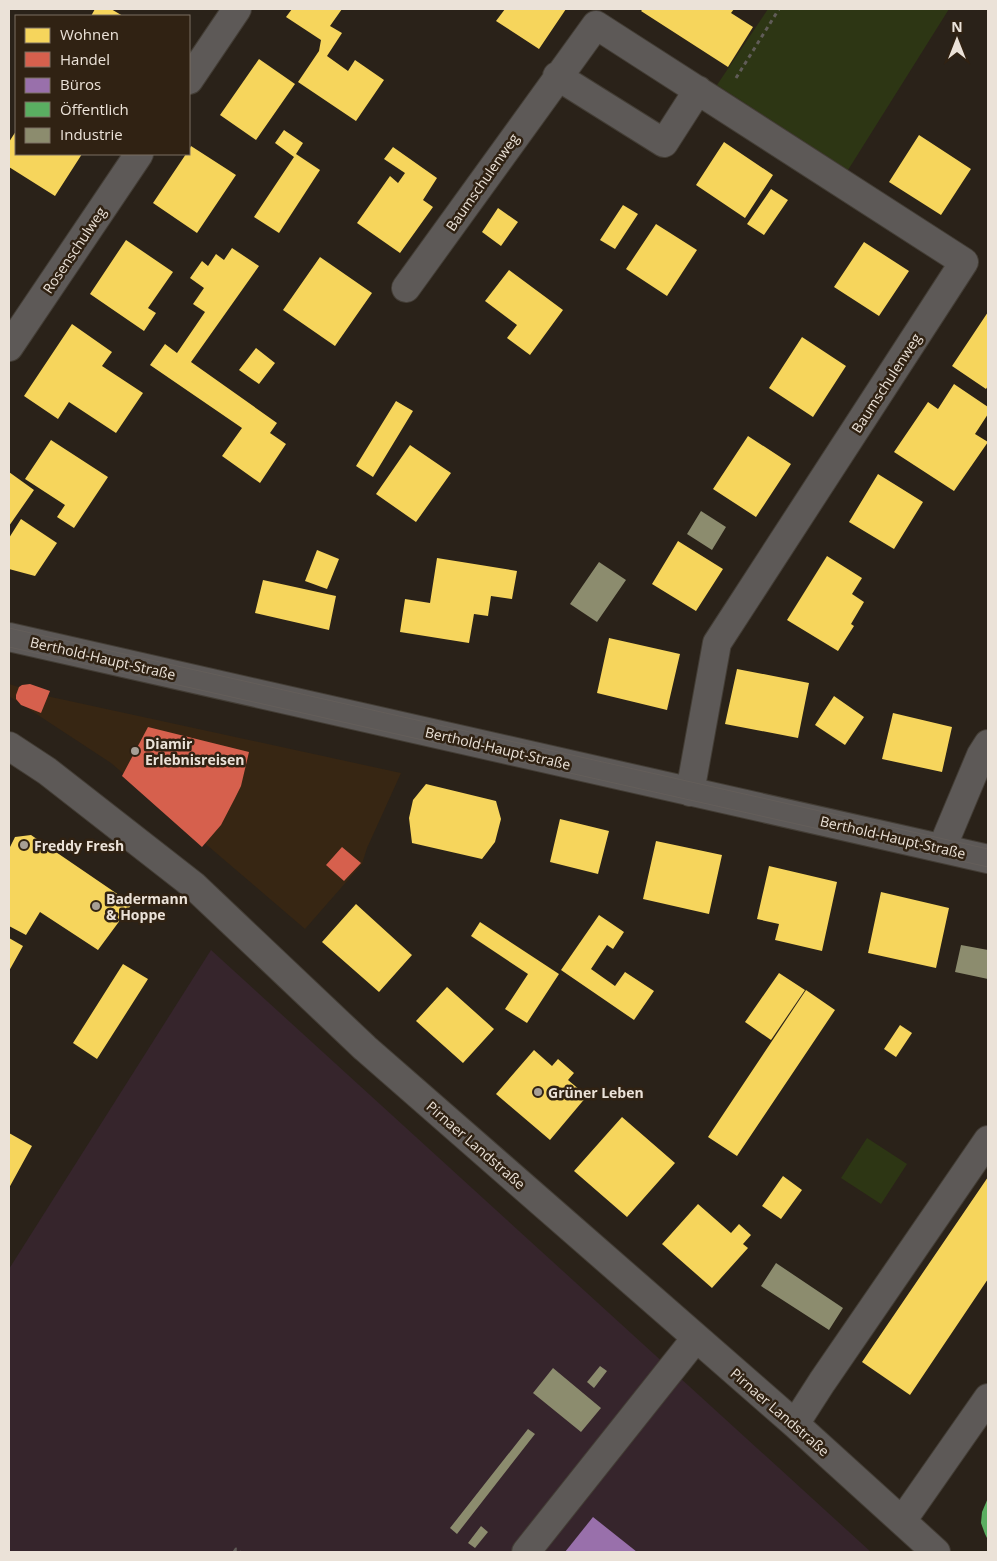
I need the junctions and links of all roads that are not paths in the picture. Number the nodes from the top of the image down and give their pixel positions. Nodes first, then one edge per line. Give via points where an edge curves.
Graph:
1 (237, 9) edge
2 (557, 76) junction
3 (190, 79) edge
4 (709, 97) junction
5 (138, 155) edge
6 (406, 288) dead end
7 (9, 347) edge
8 (9, 637) edge
9 (988, 744) edge
10 (9, 746) edge
11 (690, 792) junction
12 (942, 848) junction
13 (988, 859) edge
14 (988, 1140) edge
15 (696, 1338) junction
16 (988, 1398) edge
17 (795, 1424) junction
18 (902, 1521) junction
19 (526, 1552) edge
20 (936, 1552) edge

1 - 3 street
2 - 4 street via 664,143
2 - 4 street, Baumschulenweg via 596,25
2 - 6 street, Baumschulenweg
4 - 11 street, Baumschulenweg via 964,262 717,643
5 - 7 street, Rosenschulweg
8 - 11 street, Berthold-Haupt-Straße
9 - 12 street
10 - 15 street, Pirnaer Landstraße via 47,771 192,885 365,1048
11 - 12 street, Berthold-Haupt-Straße
12 - 13 street, Berthold-Haupt-Straße
14 - 17 street
15 - 17 street, Pirnaer Landstraße
15 - 19 street
16 - 18 street
17 - 18 street, Pirnaer Landstraße
18 - 20 street, Pirnaer Landstraße

